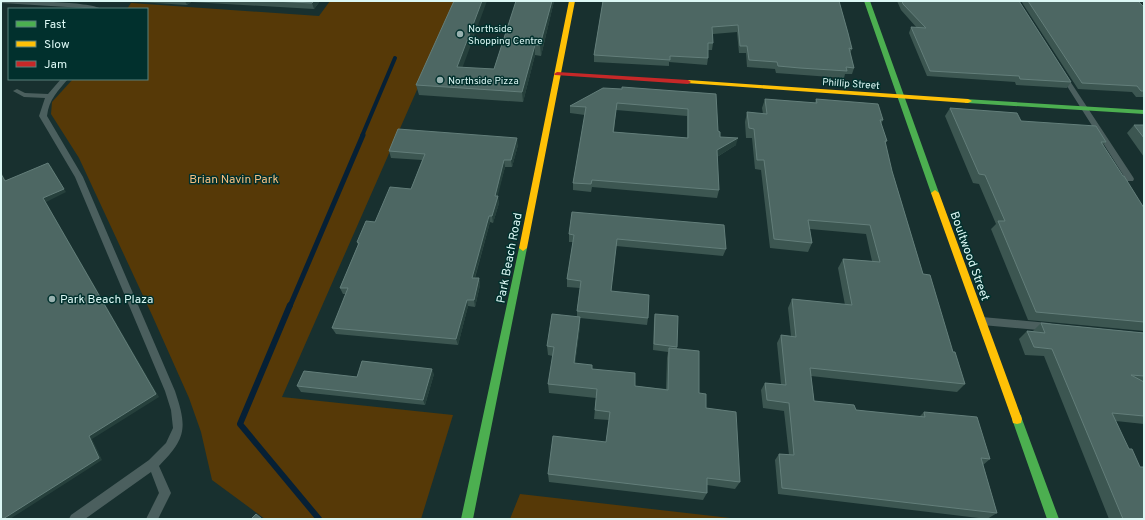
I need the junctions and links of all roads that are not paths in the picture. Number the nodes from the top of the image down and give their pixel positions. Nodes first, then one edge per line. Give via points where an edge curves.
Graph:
1 (1, 1) edge
2 (572, 1) edge
3 (867, 1) edge
4 (91, 8) edge
5 (1061, 72) edge
6 (557, 74) junction
7 (64, 80) edge
8 (17, 91) dead end
9 (49, 96) junction
10 (900, 97) junction
11 (1085, 108) junction
12 (1144, 112) edge
13 (1130, 179) dead end
14 (981, 321) junction
15 (1059, 328) edge
16 (153, 464) junction
17 (75, 519) edge
18 (152, 519) edge
19 (467, 519) edge
20 (1052, 519) edge

1 - 4 lane
2 - 6 street, Park Beach Road
3 - 10 street, Boultwood Street
5 - 11 lane
6 - 10 street, Phillip Street
6 - 19 street, Park Beach Road
7 - 9 lane
8 - 9 lane via 24,95
9 - 16 lane via 43,116 79,177 176,410 178,428 170,447
10 - 11 street, Phillip Street
10 - 14 street, Boultwood Street
11 - 12 street, Phillip Street
11 - 13 lane
14 - 15 lane
14 - 20 street, Boultwood Street
16 - 17 lane
16 - 18 lane via 165,493

